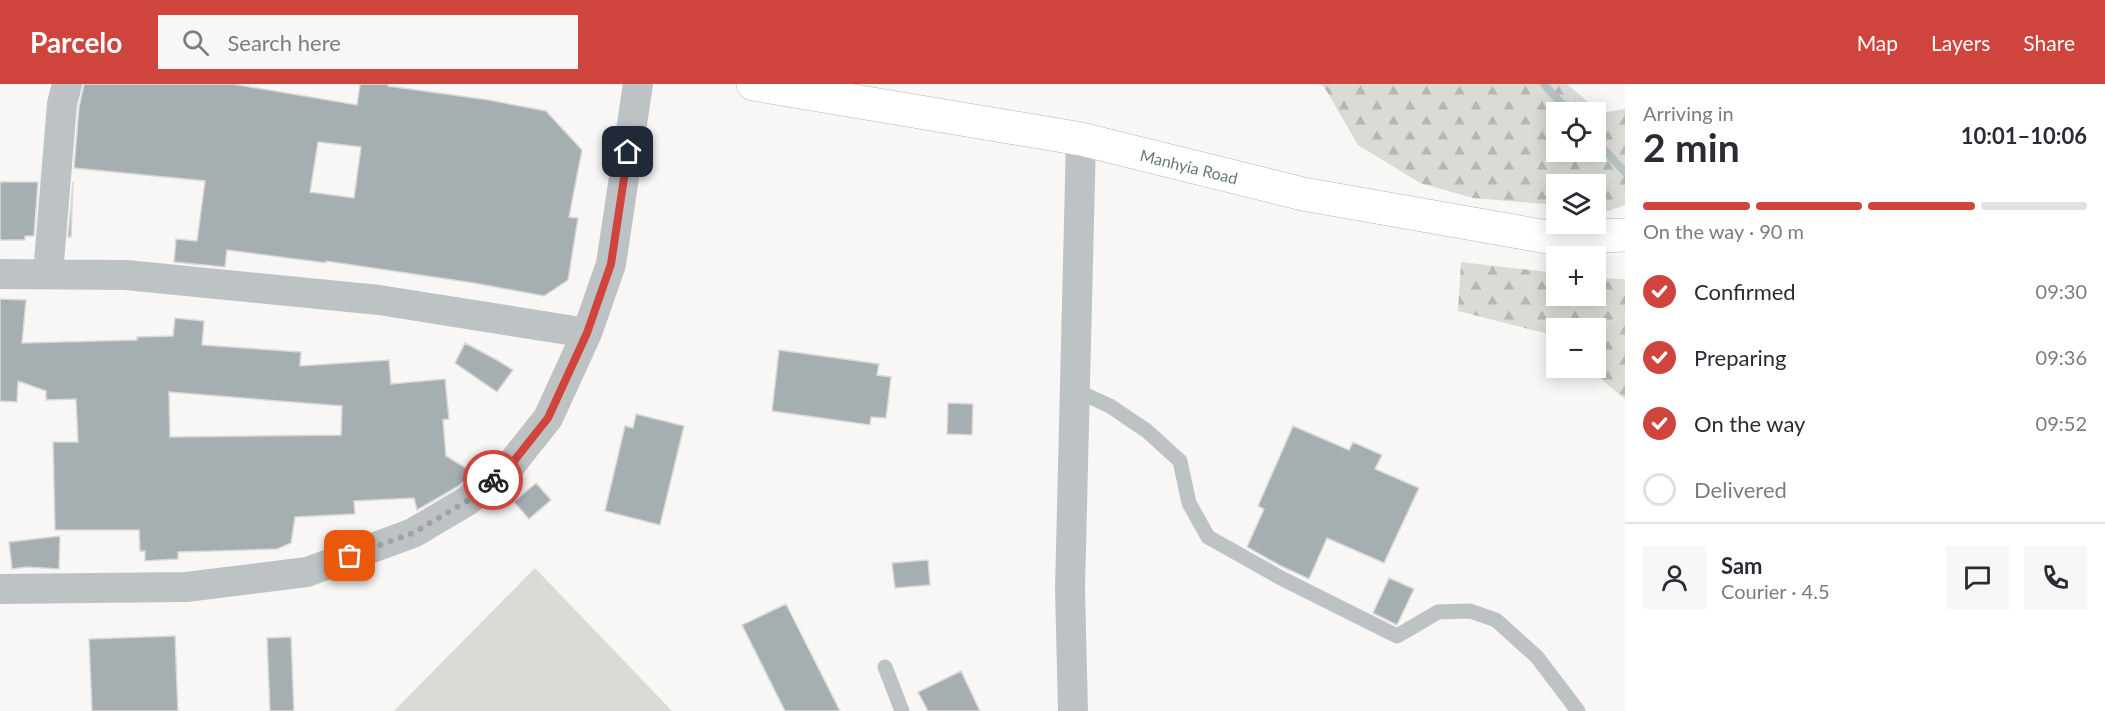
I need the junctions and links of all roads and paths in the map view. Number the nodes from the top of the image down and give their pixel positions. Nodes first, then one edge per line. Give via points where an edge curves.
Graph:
1 (67, 84) edge
2 (638, 84) edge
3 (753, 84) edge
4 (1081, 139) junction
5 (1625, 235) edge
6 (0, 274) edge
7 (48, 274) junction
8 (587, 333) junction
9 (1075, 390) junction
10 (0, 589) edge
11 (885, 667) dead end
12 (903, 711) edge
13 (1073, 711) edge
14 (1578, 711) edge

1 - 7 street
2 - 8 street via 611,264
3 - 4 main road, Manhyia Road
4 - 5 main road, Manhyia Road via 1304,194 1473,224 1553,238
4 - 9 street
6 - 7 street
7 - 8 street via 126,275 379,300
8 - 10 street via 548,418 510,466 467,501 413,533 307,572 186,587
9 - 13 street via 1070,589
9 - 14 lane via 1110,406 1147,431 1180,461 1189,503 1208,537 1396,636 1438,612 1470,611 1496,620 1538,657
11 - 12 lane

